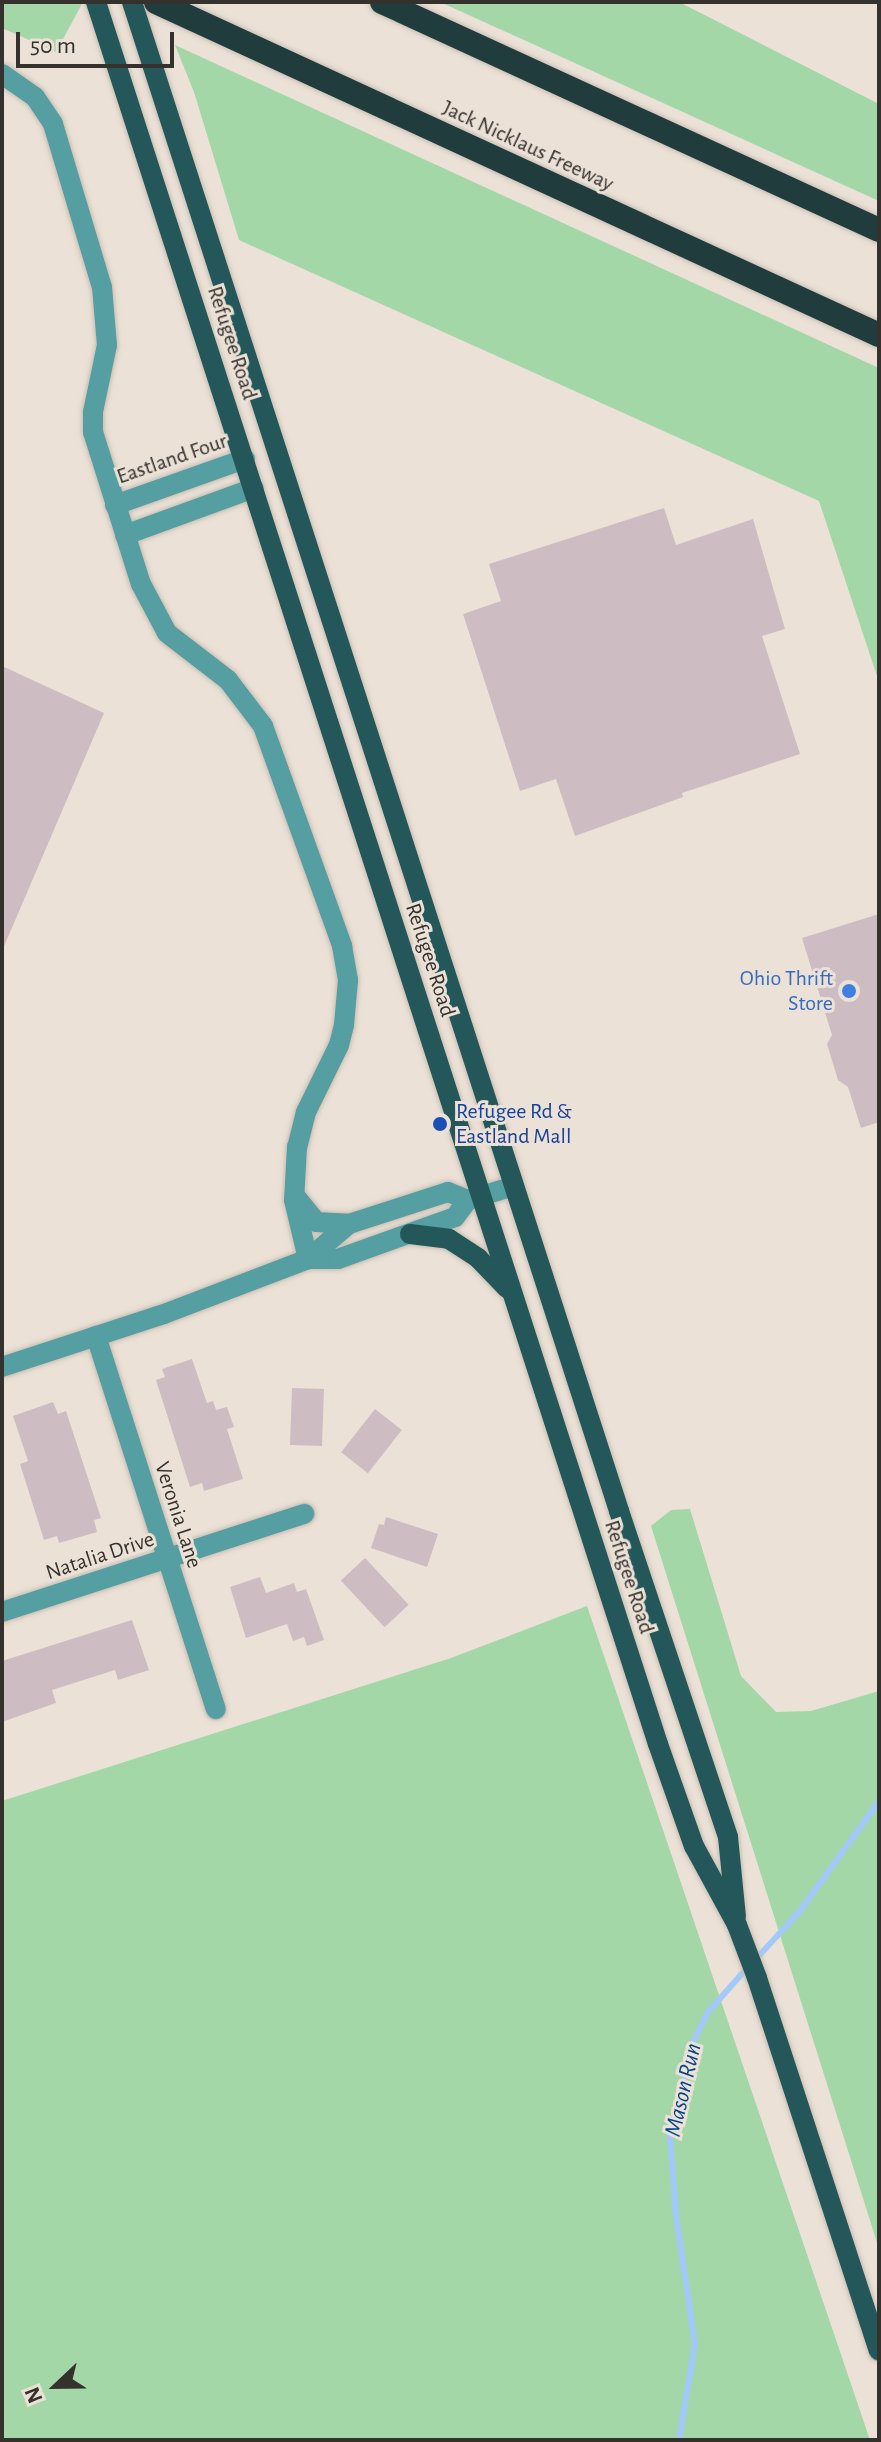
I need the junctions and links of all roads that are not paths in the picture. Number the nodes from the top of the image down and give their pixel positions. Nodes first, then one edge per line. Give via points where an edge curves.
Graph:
1 (96, 2) edge
2 (132, 2) edge
3 (156, 2) edge
4 (382, 2) edge
5 (2, 74) edge
6 (879, 230) edge
7 (879, 335) edge
8 (245, 459) junction
9 (254, 488) junction
10 (115, 505) junction
11 (125, 535) junction
12 (514, 1186) junction
13 (294, 1194) junction
14 (474, 1198) junction
15 (349, 1224) junction
16 (410, 1234) junction
17 (308, 1259) junction
18 (511, 1291) junction
19 (96, 1336) junction
20 (2, 1367) edge
21 (304, 1514) dead end
22 (167, 1560) junction
23 (2, 1612) edge
24 (216, 1709) dead end
25 (737, 1925) junction
26 (879, 2351) edge

1 - 8 main road, Refugee Road
2 - 12 main road, Refugee Road
3 - 7 highway, Jack Nicklaus Freeway
4 - 6 highway
5 - 10 street via 35,97 53,124 102,287 107,345 93,432
8 - 9 main road, Refugee Road
8 - 10 street, Eastland Four
9 - 11 street
9 - 14 main road, Refugee Road
10 - 11 street
11 - 13 street via 162,627 235,687 263,726 342,946 348,980 344,1025 300,1130
12 - 14 street
12 - 25 main road, Refugee Road via 728,1837
13 - 15 street via 311,1219
13 - 17 street
14 - 15 street via 448,1192
14 - 16 street via 455,1217
14 - 18 main road, Refugee Road
15 - 17 street
16 - 17 street via 338,1259
16 - 18 main road via 449,1239 478,1258
17 - 19 street
18 - 25 main road, Refugee Road via 694,1846
19 - 20 street
19 - 22 street, Veronia Lane
21 - 22 street, Natalia Drive
22 - 23 street, Natalia Drive
22 - 24 street, Veronia Lane
25 - 26 main road, Refugee Road

